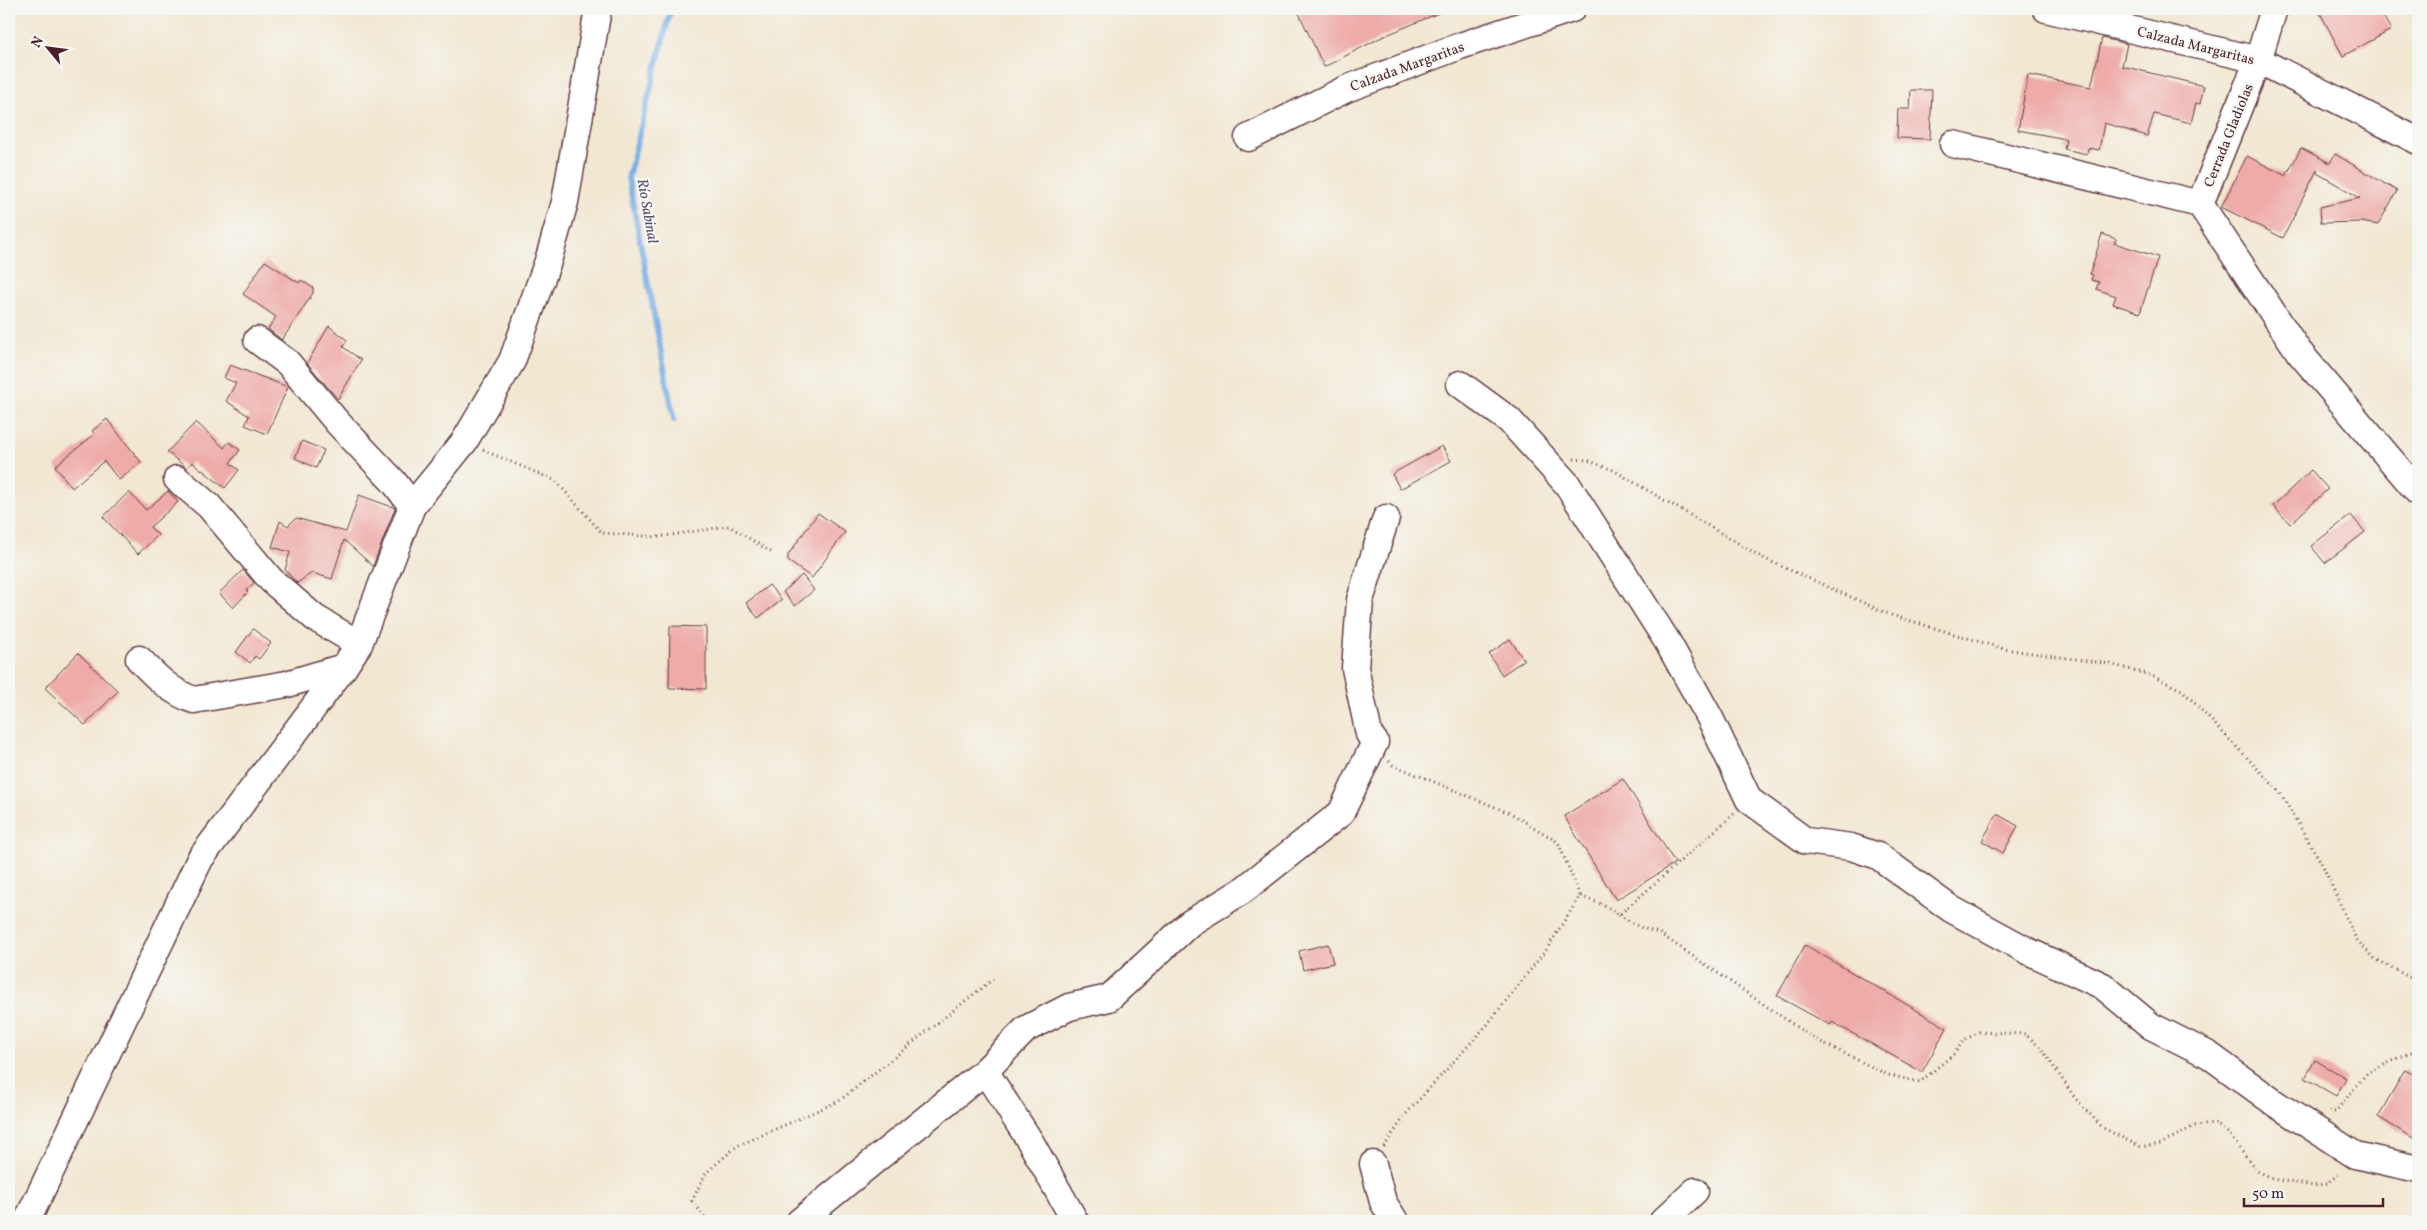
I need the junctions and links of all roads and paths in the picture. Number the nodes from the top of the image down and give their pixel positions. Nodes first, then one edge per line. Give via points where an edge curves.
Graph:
1 (598, 9) edge
2 (1572, 9) edge
3 (2046, 9) edge
4 (2274, 9) edge
5 (2258, 60) junction
6 (1248, 138) dead end
7 (2418, 141) edge
8 (1953, 144) dead end
9 (2200, 204) junction
10 (257, 340) dead end
11 (1460, 384) dead end
12 (464, 442) junction
13 (1541, 456) junction
14 (177, 479) dead end
15 (2418, 492) edge
16 (412, 506) junction
17 (1386, 518) dead end
18 (770, 552) dead end
19 (359, 644) junction
20 (139, 659) dead end
21 (344, 667) junction
22 (1375, 742) junction
23 (1749, 800) junction
24 (1580, 896) junction
25 (1619, 915) junction
26 (993, 979) dead end
27 (2418, 982) edge
28 (2418, 1049) edge
29 (985, 1071) junction
30 (2325, 1111) dead end
31 (2355, 1155) junction
32 (1373, 1164) joint
33 (2418, 1170) edge
34 (1695, 1191) dead end
35 (27, 1221) edge
36 (708, 1221) edge
37 (800, 1221) edge
38 (1075, 1221) edge
39 (1395, 1221) edge
40 (1663, 1221) edge

1 - 12 street via 565,202 548,261 512,361
2 - 6 street, Calzada Margaritas via 1346,89
3 - 5 street, Calzada Margaritas
4 - 5 street, Cerrada Gladiolas
5 - 7 street, Calzada Margaritas
5 - 9 street, Cerrada Gladiolas
8 - 9 street
9 - 15 street via 2299,352
10 - 16 street via 288,363
11 - 13 street via 1509,420
12 - 16 street
12 - 18 path via 556,481 602,533 658,537 729,526
13 - 23 street via 1567,484 1668,641
13 - 27 path via 1587,460 1613,470 1765,559 1891,615 2004,649 2110,664 2150,675 2182,690 2278,791 2322,864 2356,939 2374,958
14 - 19 street via 209,506 271,580 315,618
16 - 19 street
17 - 22 street via 1360,600 1355,668 1369,734
19 - 21 street
20 - 21 street via 160,681 179,695 194,700 287,684
21 - 35 street via 200,859
22 - 24 path via 1393,766 1512,814 1558,842
22 - 29 street via 1342,813 1242,890 1190,924 1109,998 1070,1007 1026,1028
23 - 25 path
23 - 31 street via 1806,841 1851,847 1878,856 1951,908 2028,951 2103,986 2151,1026 2209,1055 2276,1104
24 - 25 path
24 - 32 path via 1540,957 1487,1025 1406,1114
25 - 31 path via 1639,927 1660,933 1813,1038 1888,1075 1920,1082 1954,1054 1964,1040 1978,1032 2025,1034 2041,1048 2075,1098 2104,1128 2141,1147 2161,1144 2194,1126 2216,1124 2228,1133 2257,1171 2277,1180 2314,1186 2327,1182 2344,1170
26 - 36 path via 839,1101 737,1146 706,1173 692,1201
28 - 30 path via 2367,1073 2334,1112
29 - 37 street
29 - 38 street via 1030,1140
31 - 33 street
32 - 39 street via 1383,1202
34 - 40 street

